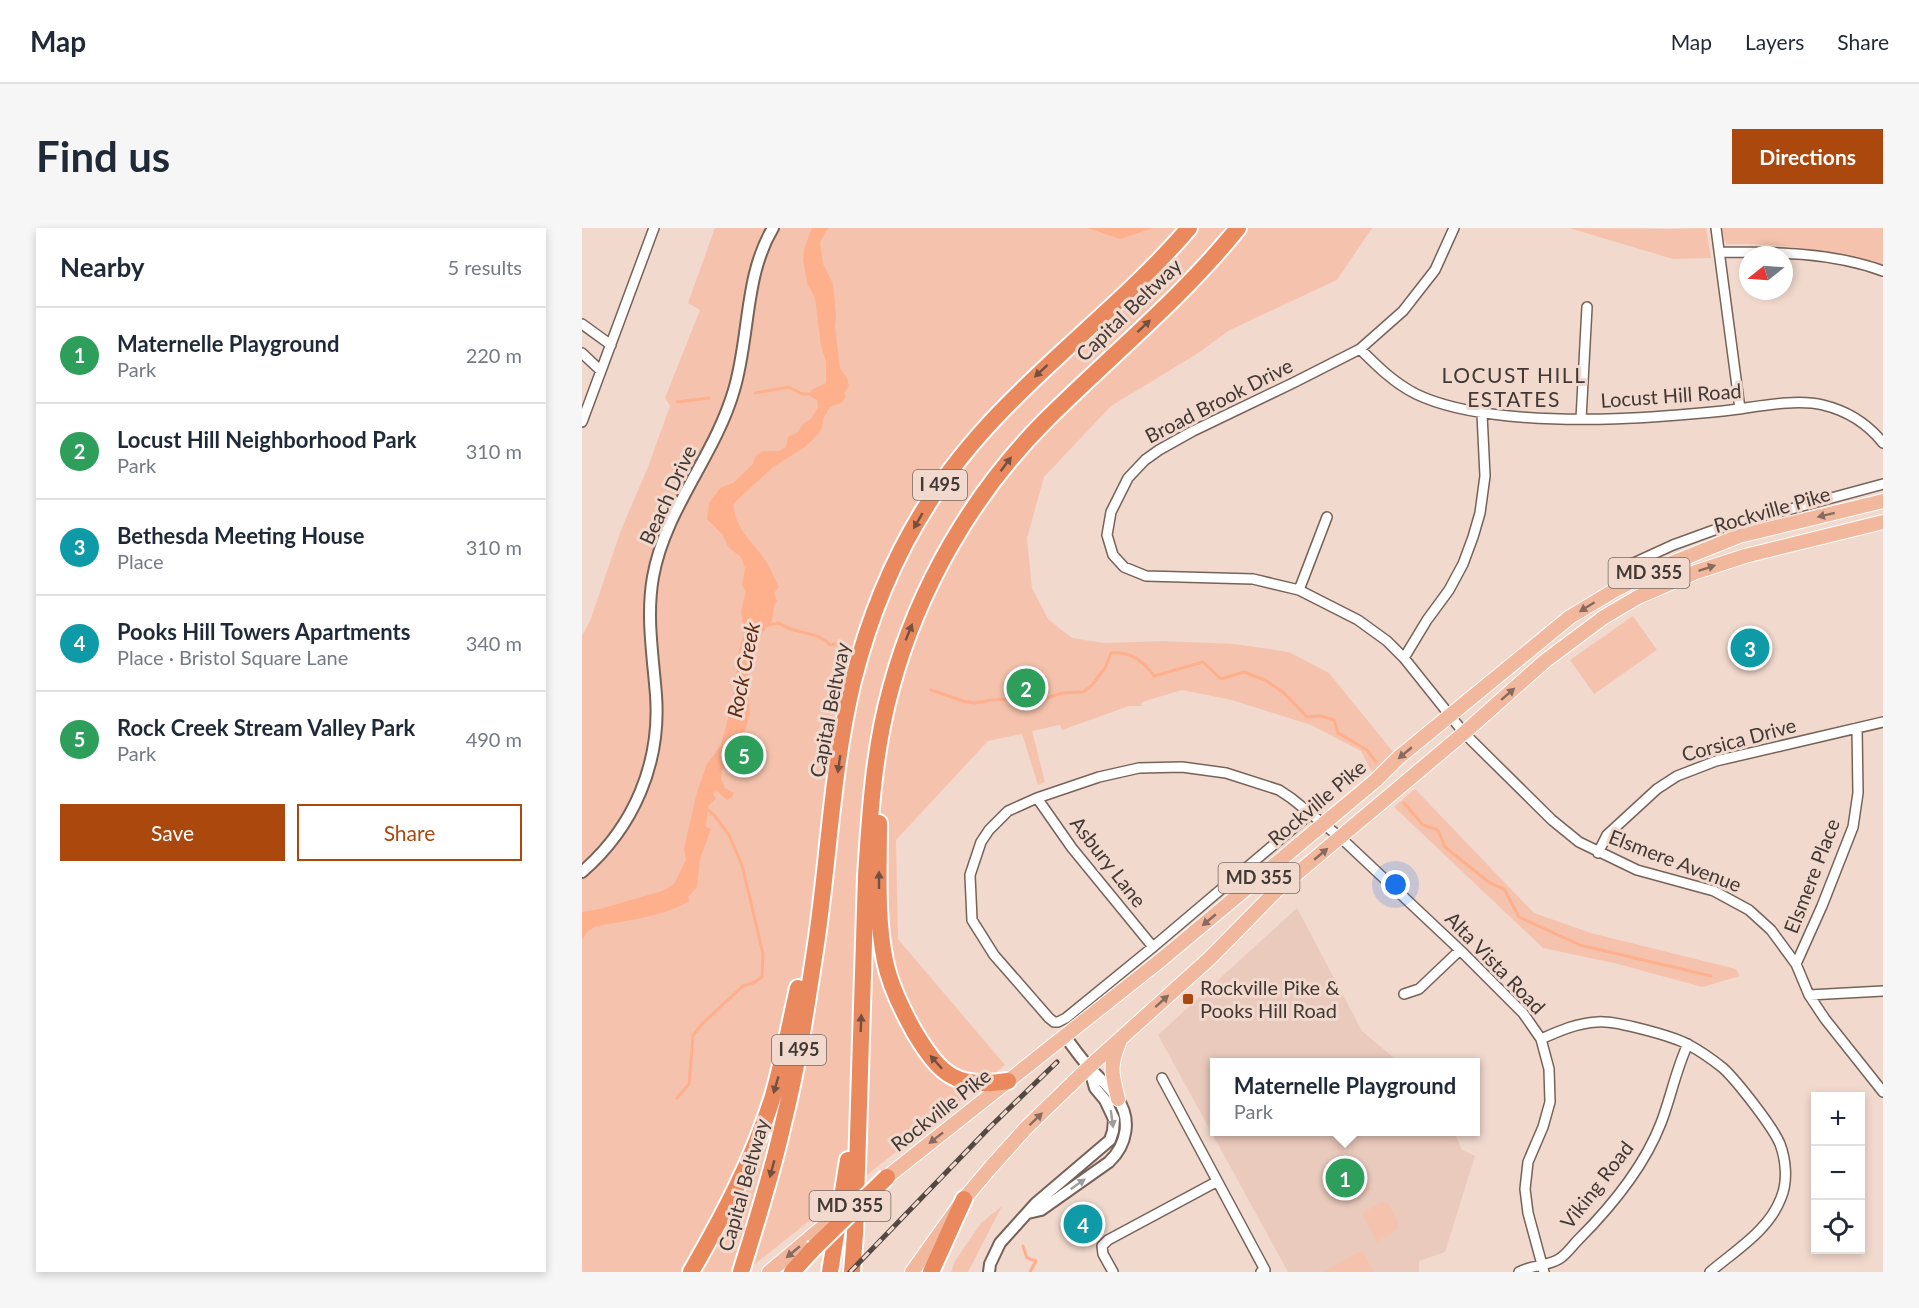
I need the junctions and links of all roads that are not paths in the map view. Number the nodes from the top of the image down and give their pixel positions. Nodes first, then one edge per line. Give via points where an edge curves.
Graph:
1 (654, 228) edge
2 (773, 228) edge
3 (1189, 228) edge
4 (1238, 228) edge
5 (1454, 228) edge
6 (1716, 228) edge
7 (1720, 252) junction
8 (1883, 271) edge
9 (1587, 307) dead end
10 (582, 324) edge
11 (611, 345) junction
12 (1360, 348) junction
13 (582, 353) edge
14 (600, 370) junction
15 (1740, 409) junction
16 (1482, 414) junction
17 (1581, 419) junction
18 (582, 422) edge
19 (1883, 443) edge
20 (1883, 484) edge
21 (1883, 501) edge
22 (1883, 514) edge
23 (1327, 517) dead end
24 (1883, 522) edge
25 (1852, 530) junction
26 (1627, 566) dead end
27 (1299, 590) junction
28 (1404, 658) junction
29 (891, 688) junction
30 (1450, 716) junction
31 (1883, 722) edge
32 (1857, 728) junction
33 (1464, 732) junction
34 (1037, 798) junction
35 (1310, 814) junction
36 (832, 822) junction
37 (1323, 824) junction
38 (1341, 838) junction
39 (1598, 853) junction
40 (582, 872) edge
41 (1153, 946) junction
42 (1460, 950) junction
43 (1796, 964) junction
44 (1883, 991) edge
45 (1404, 994) dead end
46 (1809, 995) junction
47 (1058, 1022) joint
48 (1065, 1036) junction
49 (1541, 1039) junction
50 (1120, 1041) junction
51 (1688, 1044) junction
52 (1089, 1067) junction
53 (1162, 1078) dead end
54 (1008, 1081) junction
55 (859, 1082) junction
56 (1883, 1092) edge
57 (1119, 1099) junction
58 (887, 1177) joint
59 (1216, 1182) junction
60 (964, 1199) junction
61 (1029, 1213) junction
62 (813, 1242) junction
63 (1543, 1268) edge
64 (771, 1270) edge
65 (691, 1272) edge
66 (741, 1272) edge
67 (792, 1272) edge
68 (830, 1272) edge
69 (852, 1272) edge
70 (912, 1272) edge
71 (931, 1272) edge
72 (989, 1272) edge
73 (1113, 1272) edge
74 (1261, 1272) edge
75 (1519, 1272) edge
76 (1710, 1272) edge

1 - 11 street
2 - 40 street, Beach Drive via 756,270 731,401 671,522 656,564 650,611 657,713 648,775 621,829
3 -> 36 highway, Capital Beltway / I 495 via 1019,392 954,465 929,502 907,540 869,627 853,681
29 -> 4 highway, Capital Beltway / I 495 via 927,591 986,491 1045,421 1179,293
5 - 12 street, Broad Brook Drive via 1435,270 1403,311
6 - 7 street
7 - 8 street via 1808,254
7 - 15 street
9 - 17 street
10 - 11 street
11 - 14 street
12 - 16 street, Locust Hill Road via 1386,375 1416,394
12 - 27 street, Broad Brook Drive via 1192,431 1145,459 1128,478 1111,512 1107,535 1113,555 1124,567 1146,576 1253,579
13 - 14 street
14 - 18 street
15 - 17 street, Locust Hill Road via 1642,419
15 - 19 street, Locust Hill Road via 1822,404 1852,415 1871,428
16 - 17 street, Locust Hill Road
16 - 28 street via 1485,476 1473,537 1449,590
20 - 26 street, Rockville Pike via 1717,529
21 -> 30 main road, Rockville Pike / MD 355 via 1738,536 1652,571 1570,617
22 - 25 main road via 1864,520
23 - 27 street
24 - 25 main road, Rockville Pike / MD 355
33 -> 25 main road, Rockville Pike / MD 355 via 1553,655 1638,597 1745,556
27 - 28 street, Broad Brook Drive via 1358,620
28 - 30 street, Elsmere Avenue
54 -> 29 highway via 985,1085 945,1072 922,1046 891,982 881,935 879,824
55 -> 29 highway, Capital Beltway / I 495 via 869,824 880,736
30 - 33 street, Elsmere Avenue
30 -> 37 main road, Rockville Pike / MD 355
31 - 32 street, Corsica Drive
32 - 39 street, Corsica Drive via 1716,761 1677,776 1607,835
32 - 43 street, Elsmere Place via 1858,793 1853,827
33 - 38 main road, Rockville Pike / MD 355
33 - 39 street, Elsmere Avenue via 1552,820
34 - 35 street, Alta Vista Road via 1139,768 1182,767 1226,773 1279,790
34 - 41 street, Asbury Lane via 1072,848
34 - 47 street, Alta Vista Road via 1008,811 981,843 970,875 972,920 994,955 1049,1018
35 - 37 street, Alta Vista Road
35 - 41 street, Rockville Pike
36 -> 65 highway via 772,1099 747,1163
36 -> 66 highway, Capital Beltway / I 495 via 798,1055 770,1175
37 - 38 street, Alta Vista Road
37 -> 48 main road, Rockville Pike / MD 355
38 - 42 street, Alta Vista Road
50 -> 38 main road, Rockville Pike / MD 355 via 1275,892
39 - 43 street, Elsmere Avenue via 1637,870 1727,897 1771,930
41 - 47 street, Rockville Pike
42 - 45 street via 1419,989
42 - 49 street, Alta Vista Road via 1523,1013
43 - 46 street, Elsmere Avenue
44 - 46 street
46 - 56 street, Elsmere Avenue
48 - 52 street
48 - 54 main road, Rockville Pike / MD 355
49 - 51 street via 1571,1026 1598,1021
49 - 63 street, Alta Vista Road via 1549,1070 1550,1101 1528,1162 1525,1189
50 - 52 main road, Rockville Pike / MD 355
50 - 57 main road via 1112,1069
51 - 63 street, Viking Road via 1661,1124 1629,1181 1585,1233 1558,1260
51 - 76 street via 1722,1068 1747,1096 1774,1133 1785,1165 1782,1197 1766,1225
52 - 57 street
60 -> 52 main road, Rockville Pike / MD 355 via 1026,1128
52 -> 61 street via 1095,1088 1114,1119 1110,1140
53 - 59 street
54 -> 58 main road, Rockville Pike / MD 355
55 - 68 highway
55 - 69 highway, Capital Beltway / I 495
61 -> 57 street via 1041,1210 1118,1154 1126,1128
58 - 62 highway, bridge
59 - 73 street via 1107,1240 1102,1246 1103,1254
59 - 74 street via 1265,1270
60 - 70 main road, Rockville Pike / MD 355
60 - 71 highway
61 - 72 street via 1000,1243
62 -> 64 main road, MD 355
62 - 67 highway
63 - 75 street, Viking Road

